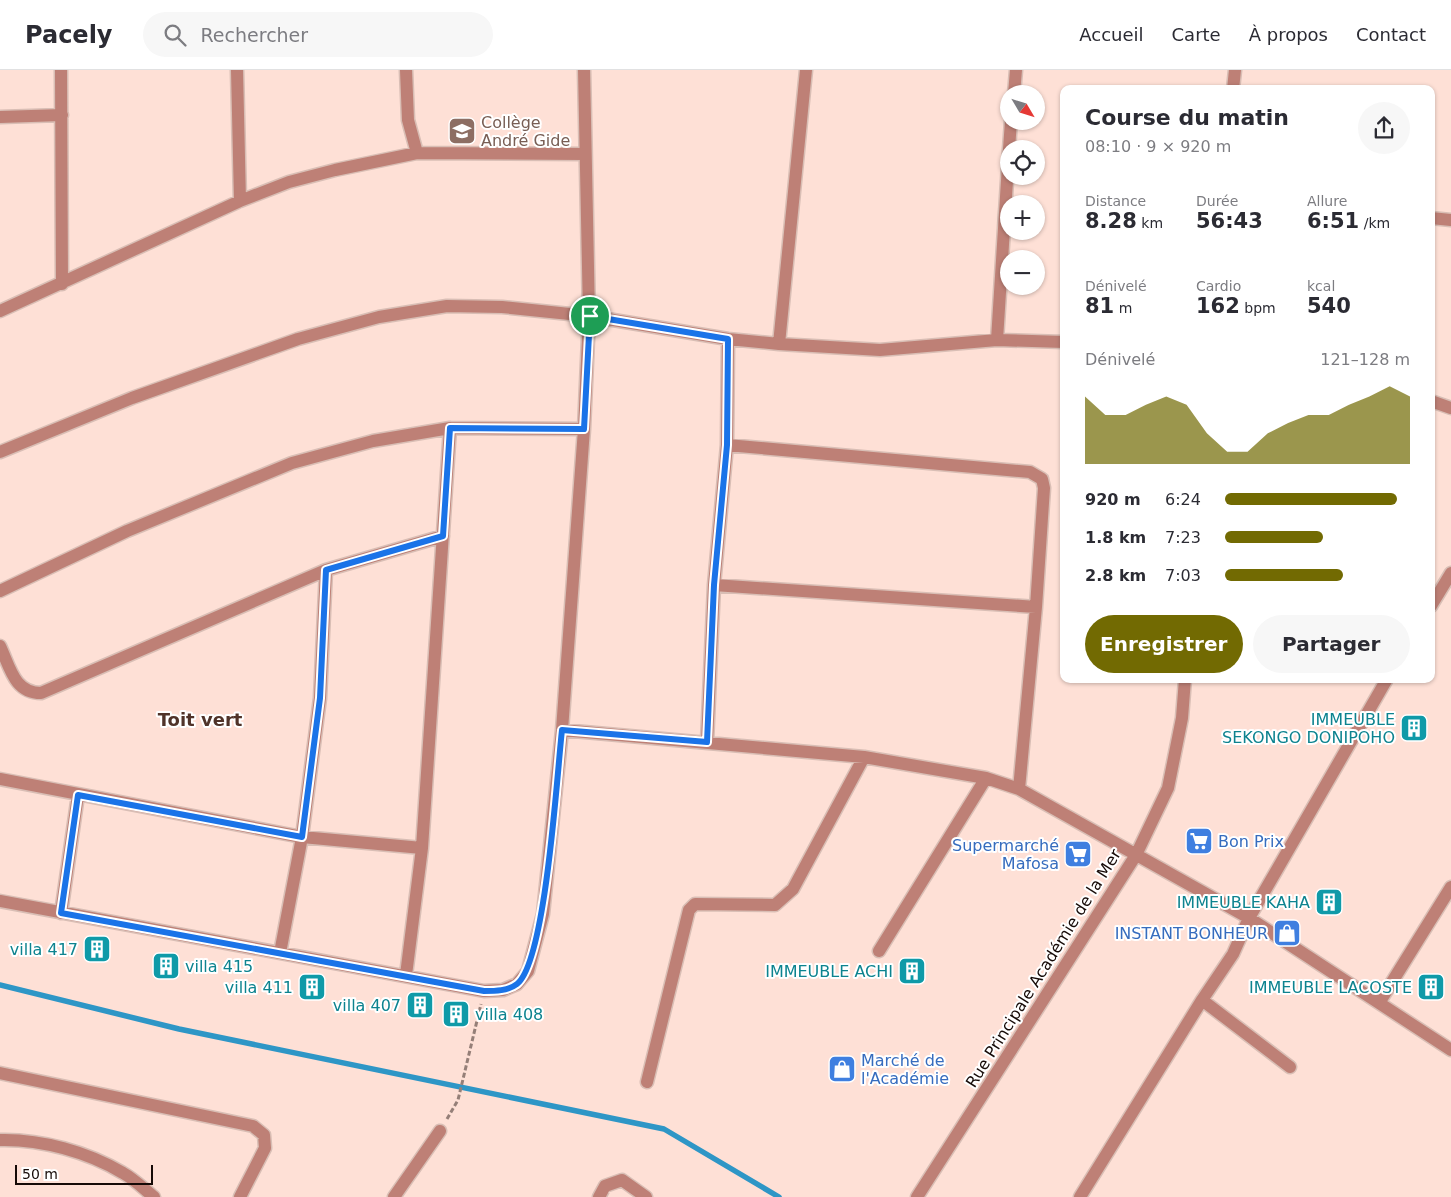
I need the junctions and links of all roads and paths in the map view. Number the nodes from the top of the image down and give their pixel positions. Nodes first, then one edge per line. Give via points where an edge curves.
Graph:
1 (61, 70) edge
2 (237, 70) edge
3 (406, 70) edge
4 (584, 70) edge
5 (806, 70) edge
6 (1016, 70) edge
7 (1235, 70) edge
8 (1015, 85) edge
9 (1233, 85) edge
10 (62, 115) junction
11 (0, 117) edge
12 (417, 153) junction
13 (585, 154) junction
14 (1007, 185) edge
15 (240, 201) junction
16 (1435, 218) edge
17 (1451, 220) edge
18 (62, 284) junction
19 (0, 311) edge
20 (590, 316) junction
21 (728, 339) junction
22 (997, 340) junction
23 (1060, 342) edge
24 (779, 344) junction
25 (1435, 402) edge
26 (1451, 408) edge
27 (450, 428) junction
28 (584, 429) junction
29 (727, 445) junction
30 (0, 452) edge
31 (443, 536) junction
32 (326, 570) junction
33 (1451, 573) edge
34 (714, 585) junction
35 (0, 591) edge
36 (1435, 599) edge
37 (1036, 607) junction
38 (0, 646) edge
39 (1185, 683) edge
40 (1385, 683) edge
41 (562, 730) junction
42 (707, 742) junction
43 (864, 757) junction
44 (986, 778) junction
45 (0, 779) edge
46 (1019, 789) junction
47 (78, 795) junction
48 (302, 837) junction
49 (422, 848) junction
50 (1136, 855) junction
51 (1451, 887) edge
52 (0, 901) edge
53 (61, 913) junction
54 (1249, 918) junction
55 (879, 951) dead end
56 (280, 953) junction
57 (406, 975) junction
58 (484, 991) junction
59 (1202, 1000) junction
60 (1378, 1003) junction
61 (1451, 1050) edge
62 (1290, 1067) dead end
63 (0, 1072) edge
64 (646, 1082) dead end
65 (440, 1131) joint
66 (0, 1140) edge
67 (154, 1197) edge
68 (240, 1197) edge
69 (394, 1197) edge
70 (599, 1197) edge
71 (646, 1197) edge
72 (917, 1197) edge
73 (1080, 1197) edge

1 - 10 street
2 - 15 street
3 - 12 street via 408,120
4 - 13 street
5 - 24 street
6 - 8 street
7 - 9 street
10 - 11 street
10 - 18 street
12 - 13 street
12 - 15 street via 289,182
13 - 20 street
14 - 22 street
15 - 18 street
16 - 17 street
18 - 19 street
20 - 21 street
20 - 28 street
20 - 30 street via 502,307 447,306 379,317 288,342 132,398
21 - 24 street
21 - 29 street
22 - 23 street
22 - 24 street via 880,350
25 - 26 street
27 - 28 street
27 - 31 street
27 - 35 street via 373,441 292,464 127,531
28 - 41 street
29 - 34 street
29 - 37 street via 1030,472 1042,479 1044,488
31 - 32 street
31 - 49 street
32 - 38 street via 41,693 30,693 20,687
32 - 48 street via 320,698
33 - 36 street
34 - 37 street
34 - 42 street
37 - 46 street
39 - 50 street via 1182,718 1168,788
40 - 54 street
41 - 42 street, Rue Principale Académie de la Mer
41 - 58 street via 542,914 528,971 517,984 503,990
42 - 43 street, Rue Principale Académie de la Mer
43 - 44 street, Rue Principale Académie de la Mer
43 - 64 street via 793,889 785,898 774,905 695,904 688,910
44 - 46 street, Rue Principale Académie de la Mer
44 - 55 street
45 - 47 street
46 - 50 street, Rue Principale Académie de la Mer
47 - 48 street
47 - 53 street
48 - 49 street
48 - 56 street
49 - 57 street
50 - 54 street
50 - 72 street, Rue Principale Académie de la Mer
51 - 60 street
52 - 53 street
53 - 56 street
54 - 59 street via 1233,954
54 - 60 street
56 - 57 street
57 - 58 street
58 - 65 path via 458,1100
59 - 62 street
59 - 73 street
60 - 61 street
63 - 68 street via 253,1126 264,1135 265,1148
65 - 69 street
66 - 67 street via 55,1147 94,1158 124,1174
70 - 71 street via 605,1186 622,1180

